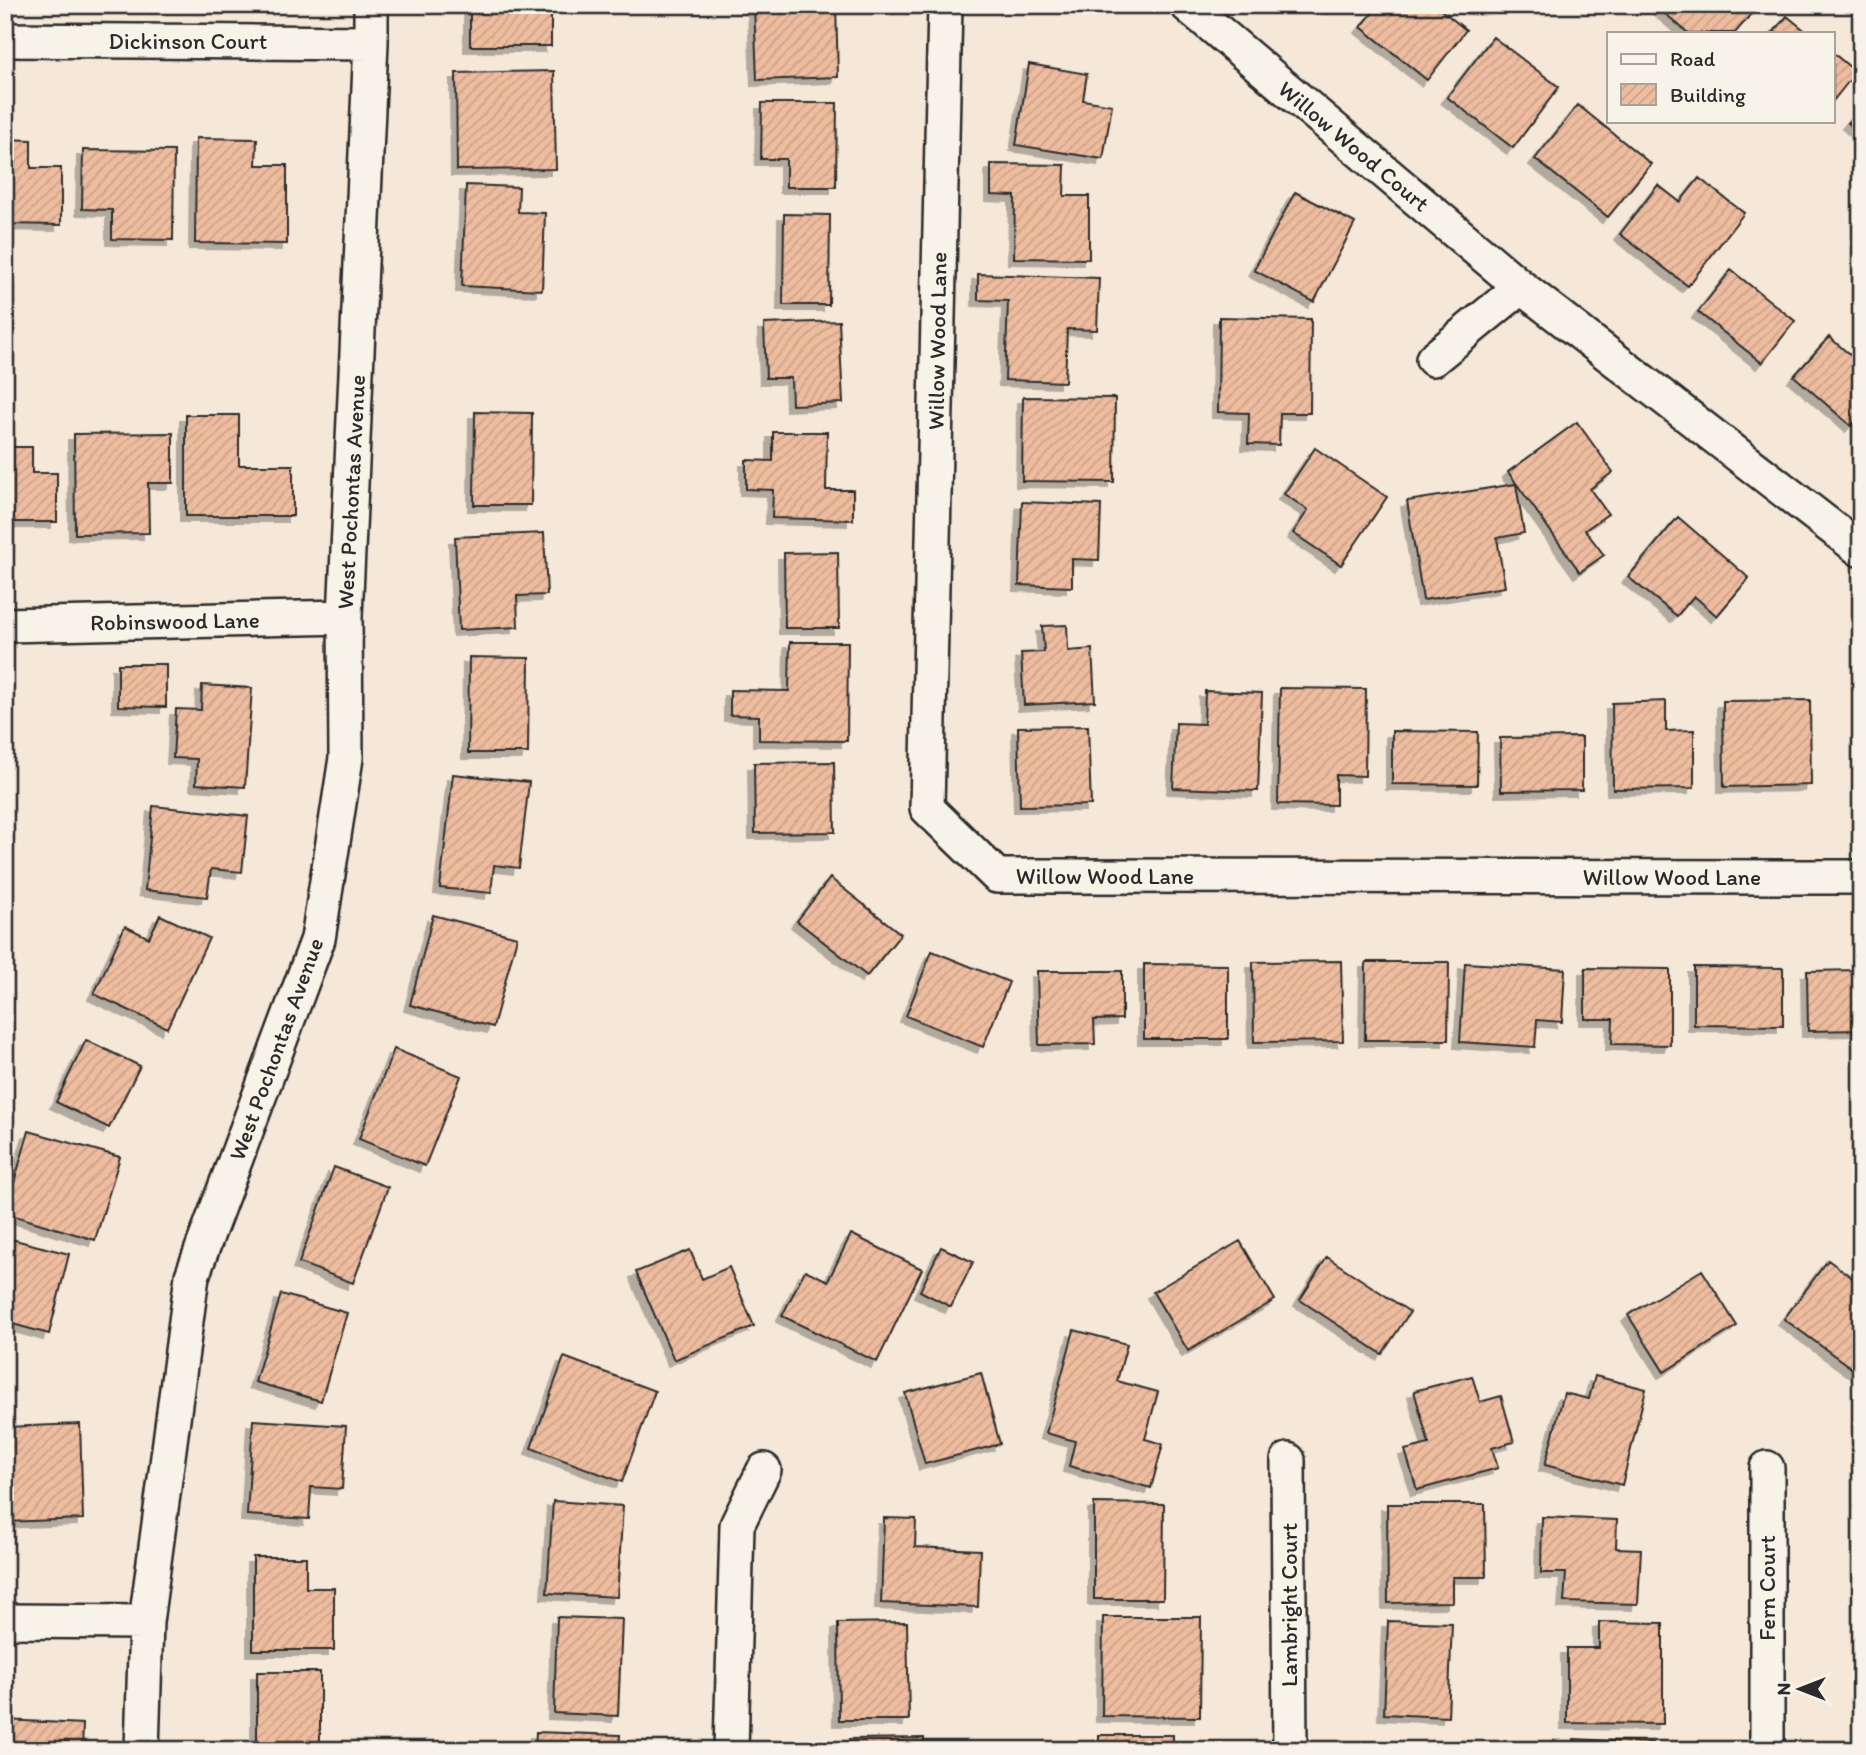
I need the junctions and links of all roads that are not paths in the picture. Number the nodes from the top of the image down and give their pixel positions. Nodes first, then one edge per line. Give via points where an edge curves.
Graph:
1 (371, 5) edge
2 (944, 5) edge
3 (1187, 5) edge
4 (5, 40) edge
5 (371, 43) junction
6 (1521, 287) junction
7 (1433, 359) dead end
8 (1861, 550) edge
9 (345, 617) junction
10 (5, 625) edge
11 (1861, 877) edge
12 (1288, 1460) dead end
13 (1767, 1468) dead end
14 (764, 1470) dead end
15 (5, 1621) edge
16 (146, 1622) junction
17 (142, 1750) edge
18 (731, 1750) edge
19 (1290, 1750) edge
20 (1767, 1750) edge

1 - 5 street, West Pochontas Avenue
2 - 11 street, Willow Wood Lane via 927,808 997,876
3 - 6 street, Willow Wood Court
4 - 5 street, Dickinson Court
5 - 9 street, West Pochontas Avenue
6 - 7 street
6 - 8 street, Willow Wood Court
9 - 10 street, Robinswood Lane
9 - 16 street, West Pochontas Avenue via 346,758 318,939 192,1276
12 - 19 street, Lambright Court
13 - 20 street, Fern Court
14 - 18 street via 737,1525
15 - 16 street
16 - 17 street, West Pochontas Avenue

